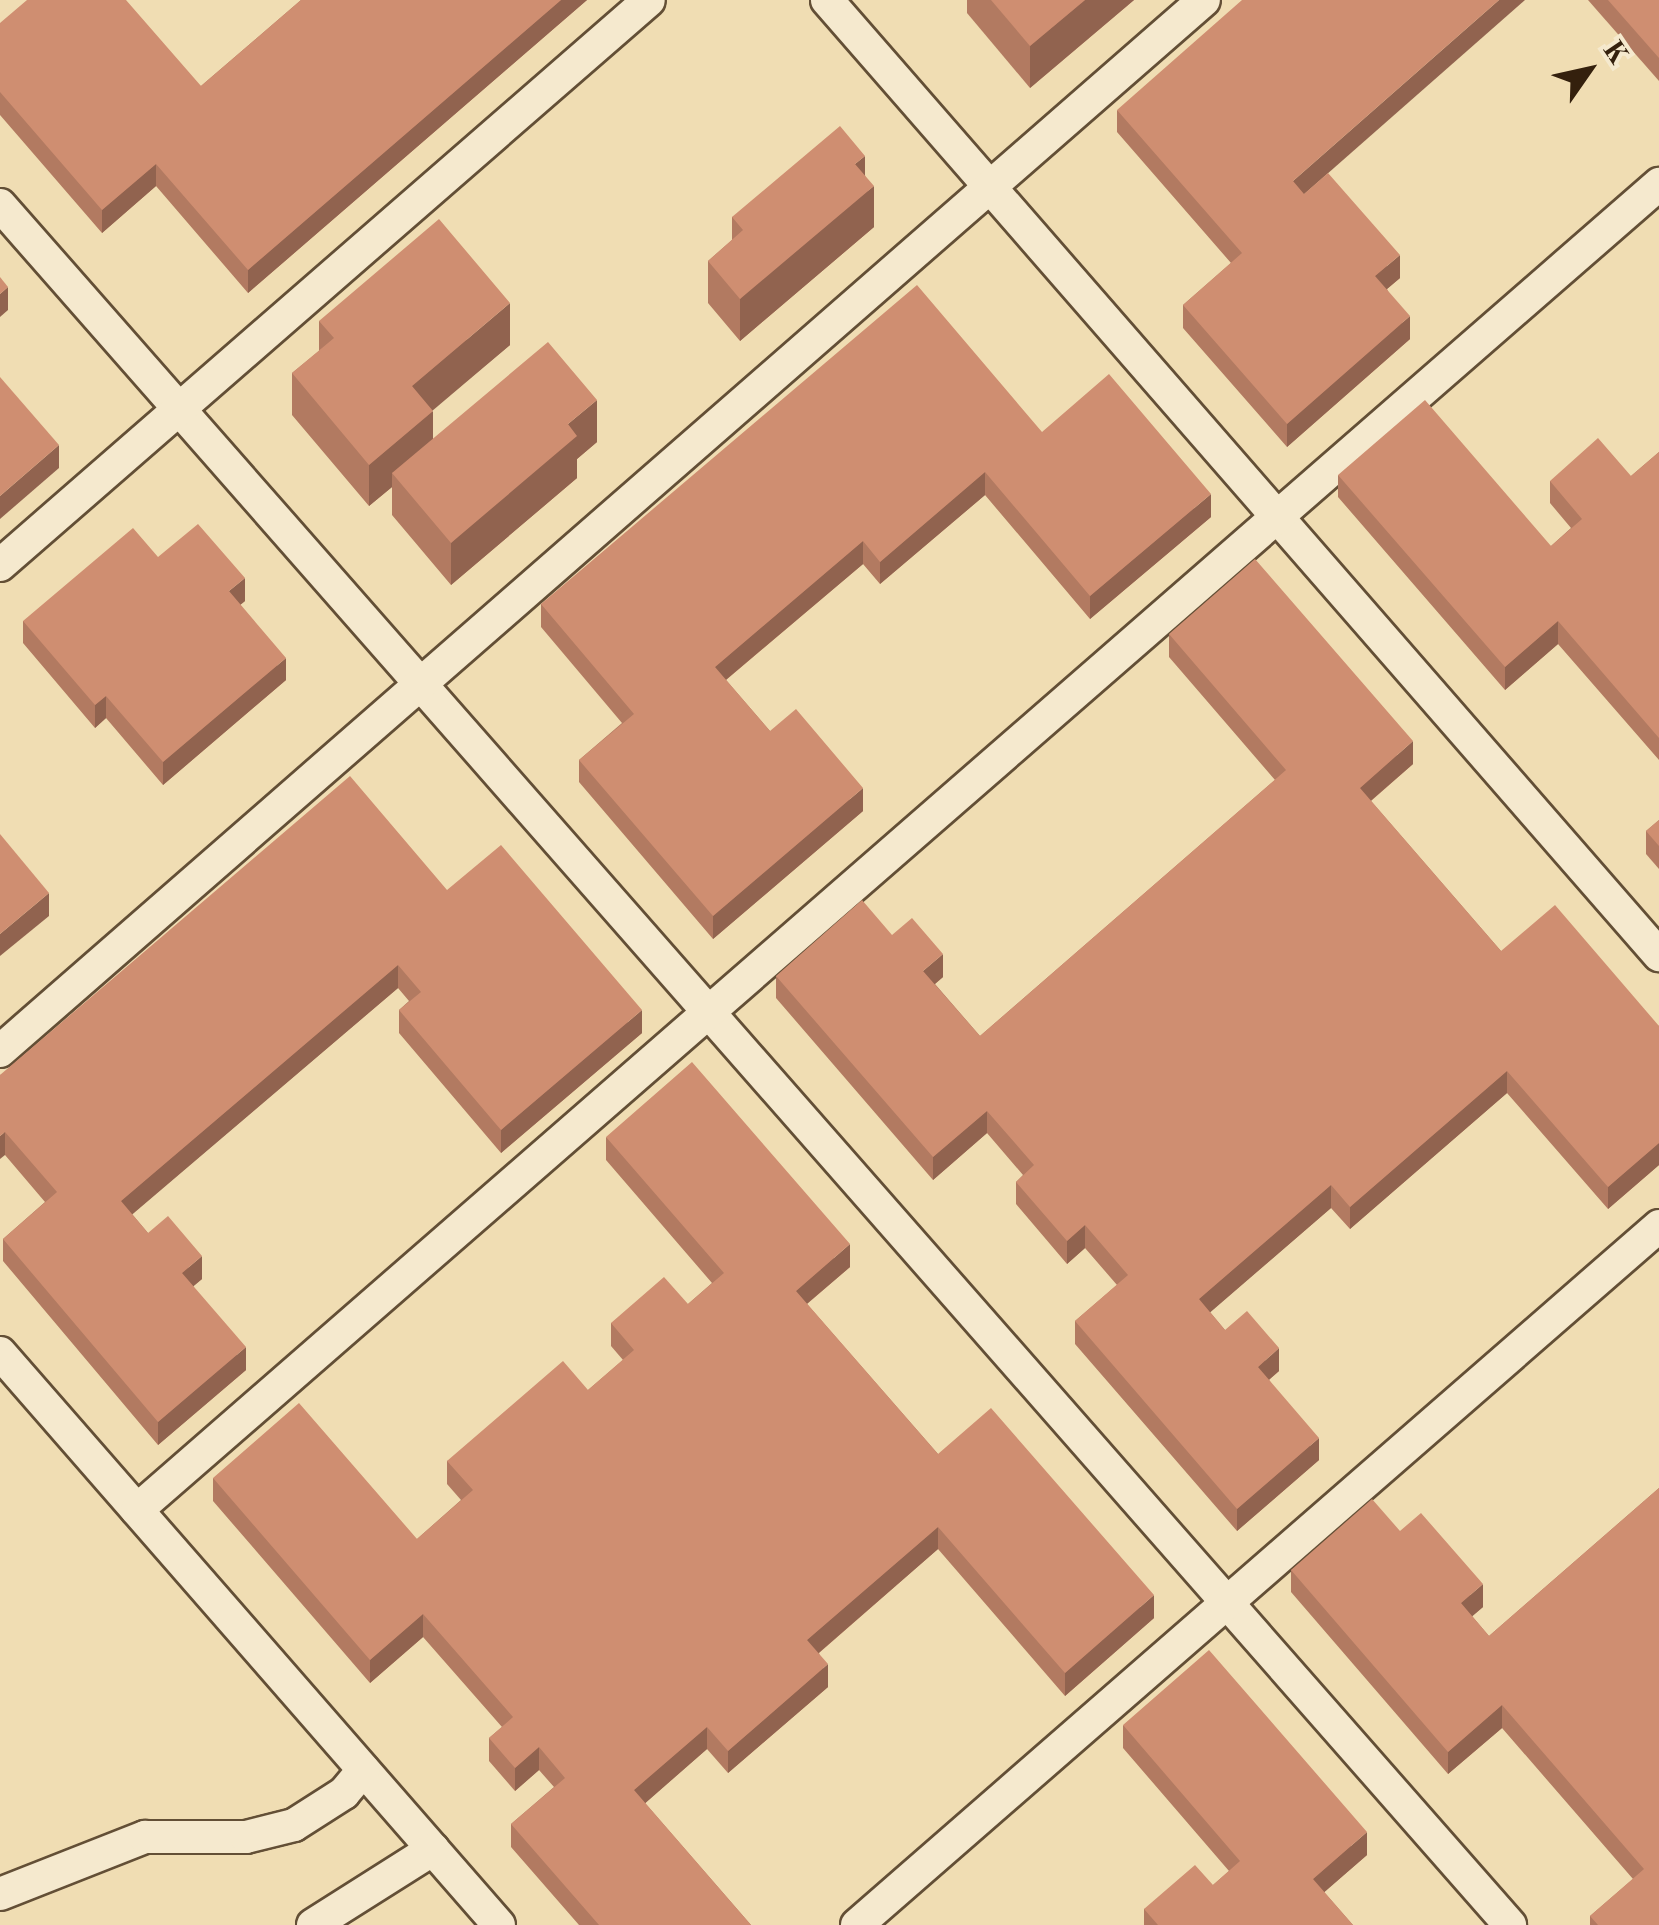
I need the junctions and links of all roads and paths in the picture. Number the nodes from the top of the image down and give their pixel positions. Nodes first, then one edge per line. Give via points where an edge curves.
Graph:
1 (649, 0) edge
2 (827, 0) edge
3 (1204, 0) edge
4 (1659, 184) edge
5 (990, 187) junction
6 (0, 205) edge
7 (179, 409) junction
8 (1277, 516) junction
9 (0, 565) edge
10 (420, 684) junction
11 (1659, 955) edge
12 (709, 1012) junction
13 (0, 1051) edge
14 (1659, 1226) edge
15 (0, 1353) edge
16 (137, 1510) junction
17 (1227, 1602) junction
18 (364, 1770) junction
19 (433, 1849) junction
20 (0, 1894) edge
21 (313, 1925) edge
22 (499, 1925) edge
23 (857, 1925) edge
24 (1510, 1925) edge

1 - 7 street
2 - 5 street
3 - 5 street
4 - 8 street
5 - 8 street
5 - 10 street
6 - 7 street
7 - 9 street
7 - 10 street
8 - 11 street
8 - 12 street
10 - 12 street
10 - 13 street
12 - 16 street
12 - 17 street
14 - 17 street
15 - 16 street
16 - 18 street
17 - 23 street
17 - 24 street
18 - 19 street
18 - 20 street via 294,1826 246,1837 146,1837
19 - 21 street
19 - 22 street

